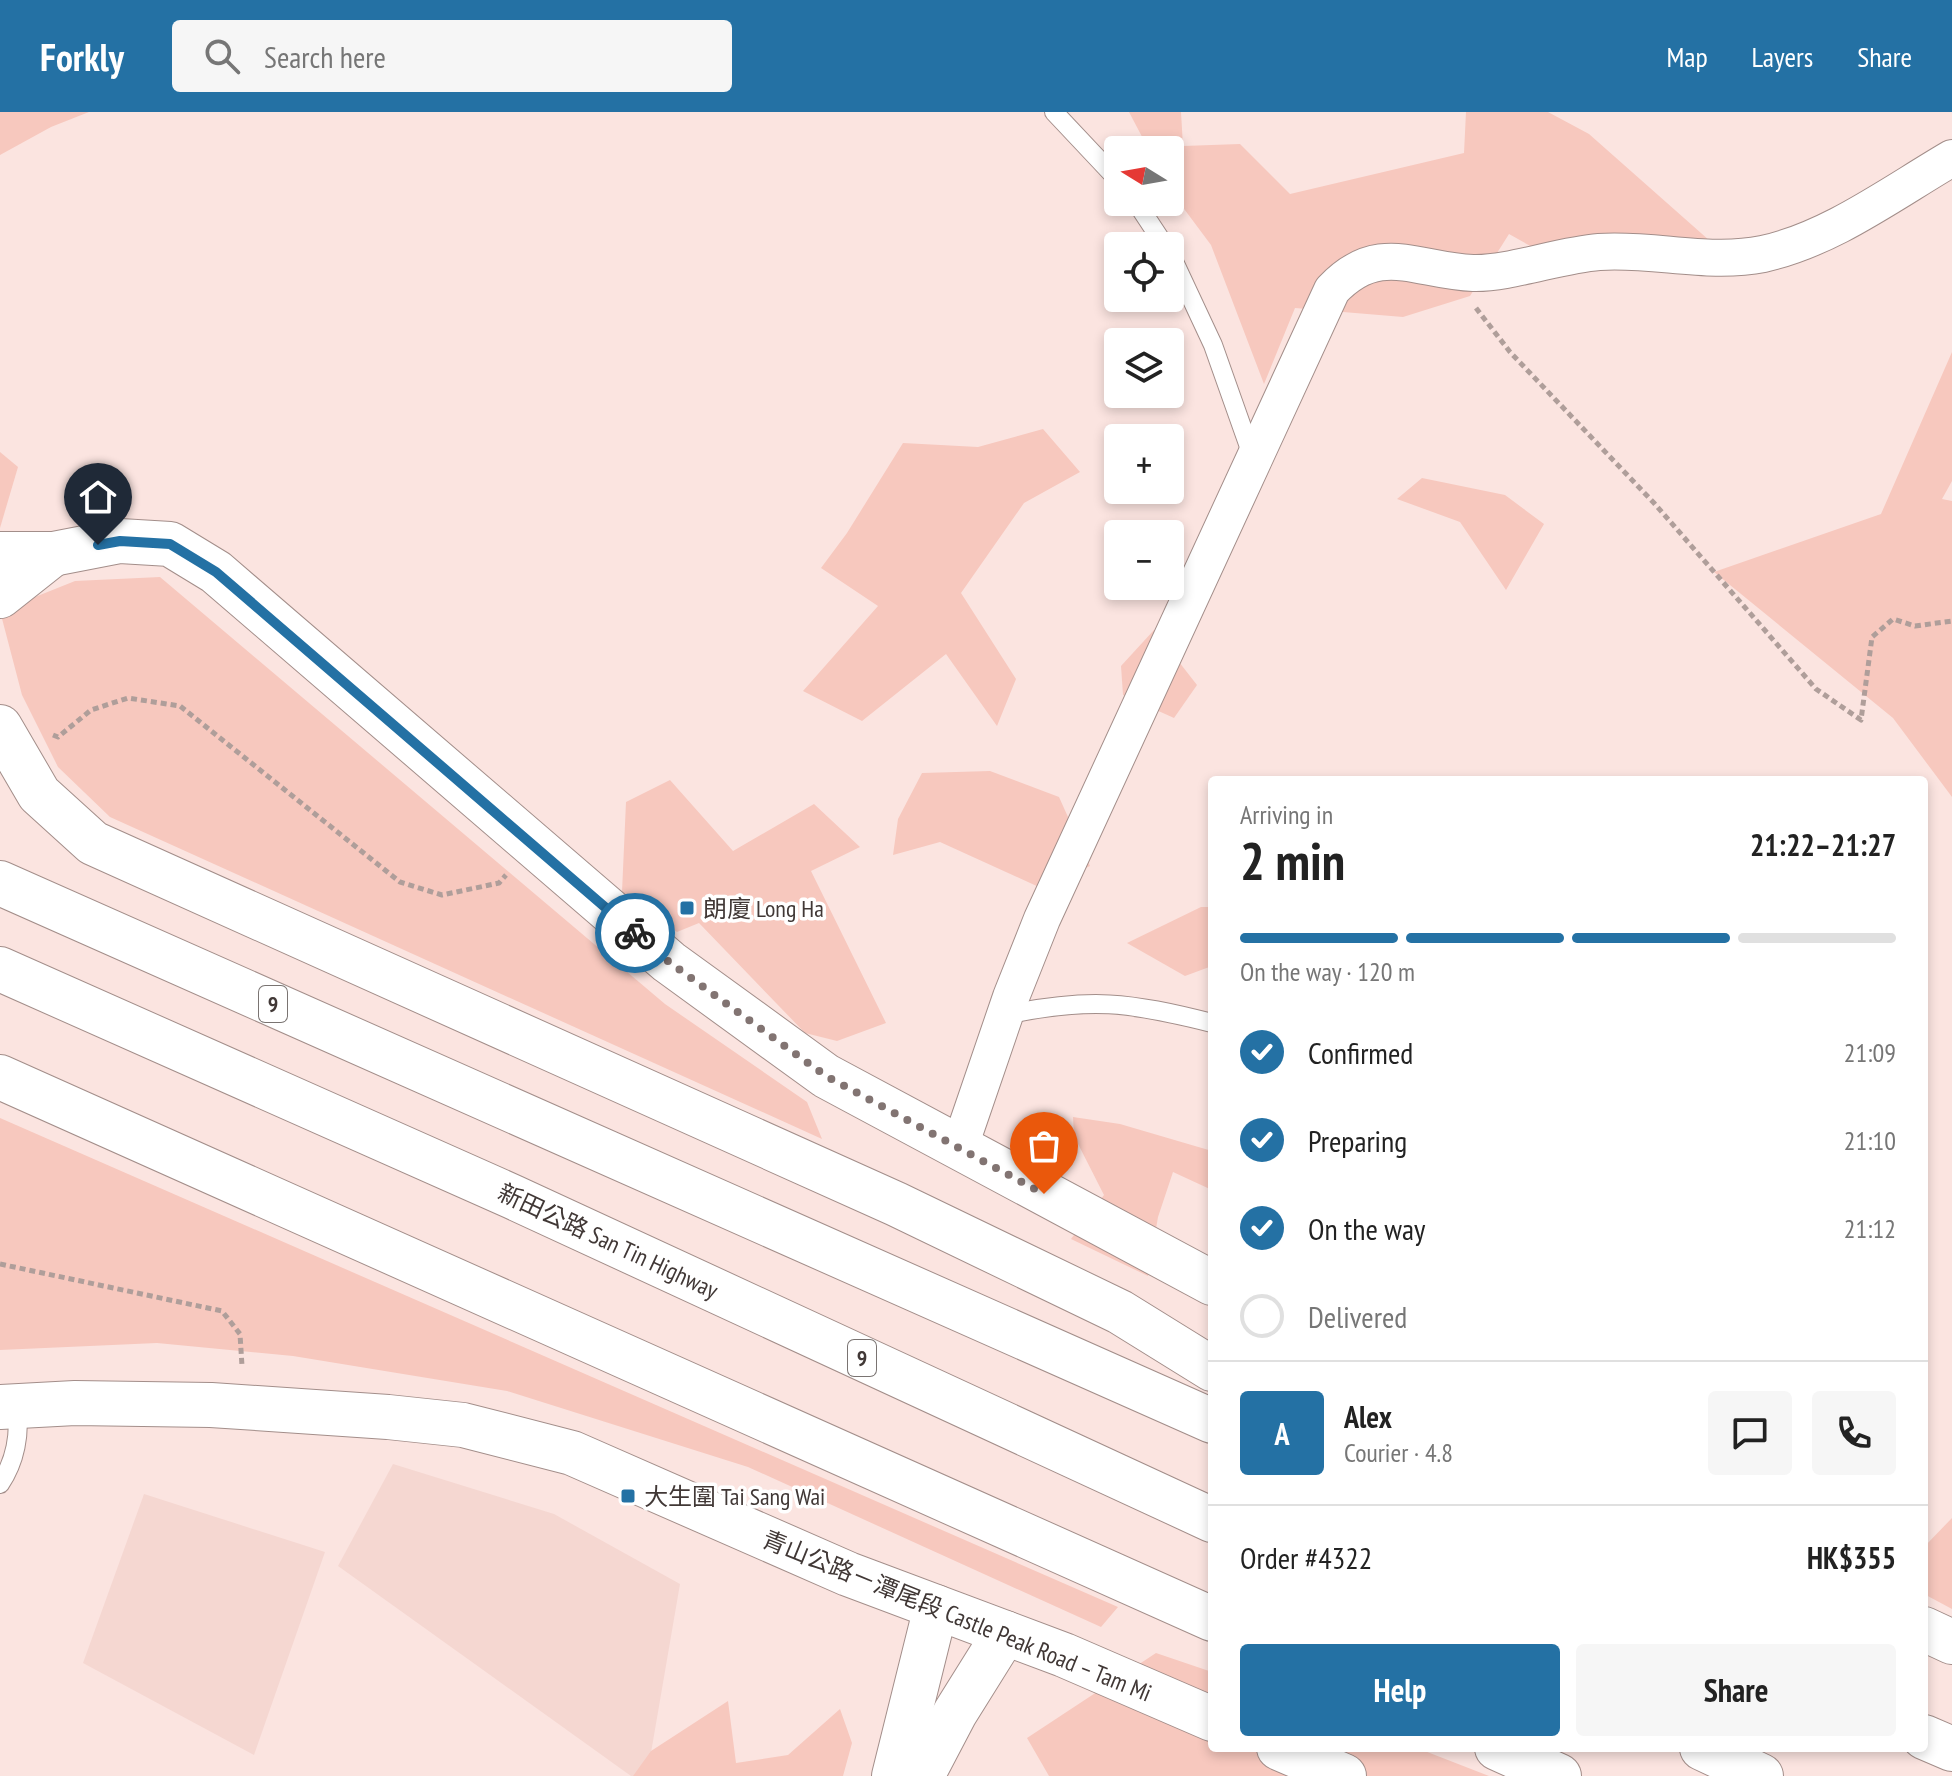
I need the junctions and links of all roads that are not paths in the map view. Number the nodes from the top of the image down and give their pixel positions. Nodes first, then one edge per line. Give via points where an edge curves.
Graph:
1 (1054, 112) edge
2 (1952, 158) edge
3 (1104, 165) edge
4 (1184, 283) edge
5 (1255, 463) junction
6 (0, 554) edge
7 (53, 554) junction
8 (0, 596) edge
9 (0, 727) edge
10 (0, 883) edge
11 (0, 969) edge
12 (1005, 1015) junction
13 (1208, 1022) edge
14 (0, 1077) edge
15 (959, 1149) junction
16 (1208, 1281) edge
17 (1208, 1367) edge
18 (8, 1407) edge
19 (1208, 1419) edge
20 (0, 1484) edge
21 (1208, 1518) edge
22 (936, 1607) junction
23 (1208, 1617) edge
24 (1928, 1631) edge
25 (1005, 1633) junction
26 (1952, 1642) edge
27 (1208, 1717) edge
28 (1928, 1739) edge
29 (1952, 1749) edge
30 (1288, 1752) edge
31 (1506, 1752) edge
32 (1710, 1752) edge
33 (894, 1776) edge
34 (922, 1776) edge
35 (1344, 1776) edge
36 (1559, 1776) edge
37 (1761, 1776) edge

1 - 3 lane
2 - 5 street via 1804,242 1729,260 1599,252 1476,273 1402,260 1374,262 1347,274 1332,290
4 - 5 lane via 1213,345
5 - 12 street via 1042,919
6 - 7 main road
7 - 8 main road
7 - 15 main road via 120,541 170,544 216,572 669,962 826,1076
9 - 17 main road via 39,794 93,843 896,1204 1120,1312
10 - 19 main road, 9
11 - 21 main road, 新田公路 San Tin Highway / 9 via 513,1197
12 - 13 lane via 1058,1004 1106,1002
12 - 15 street
14 - 23 main road
15 - 16 main road
18 - 20 lane via 19,1421 14,1457
18 - 22 main road, 青山公路－潭尾段 Castle Peak Road – Tam Mi via 211,1405 463,1425 572,1453 721,1521
22 - 25 main road, 青山公路－潭尾段 Castle Peak Road – Tam Mi
22 - 33 main road
24 - 26 main road
25 - 27 main road, 青山公路－潭尾段 Castle Peak Road – Tam Mi
25 - 34 main road
28 - 29 main road
30 - 35 main road
31 - 36 main road
32 - 37 main road

